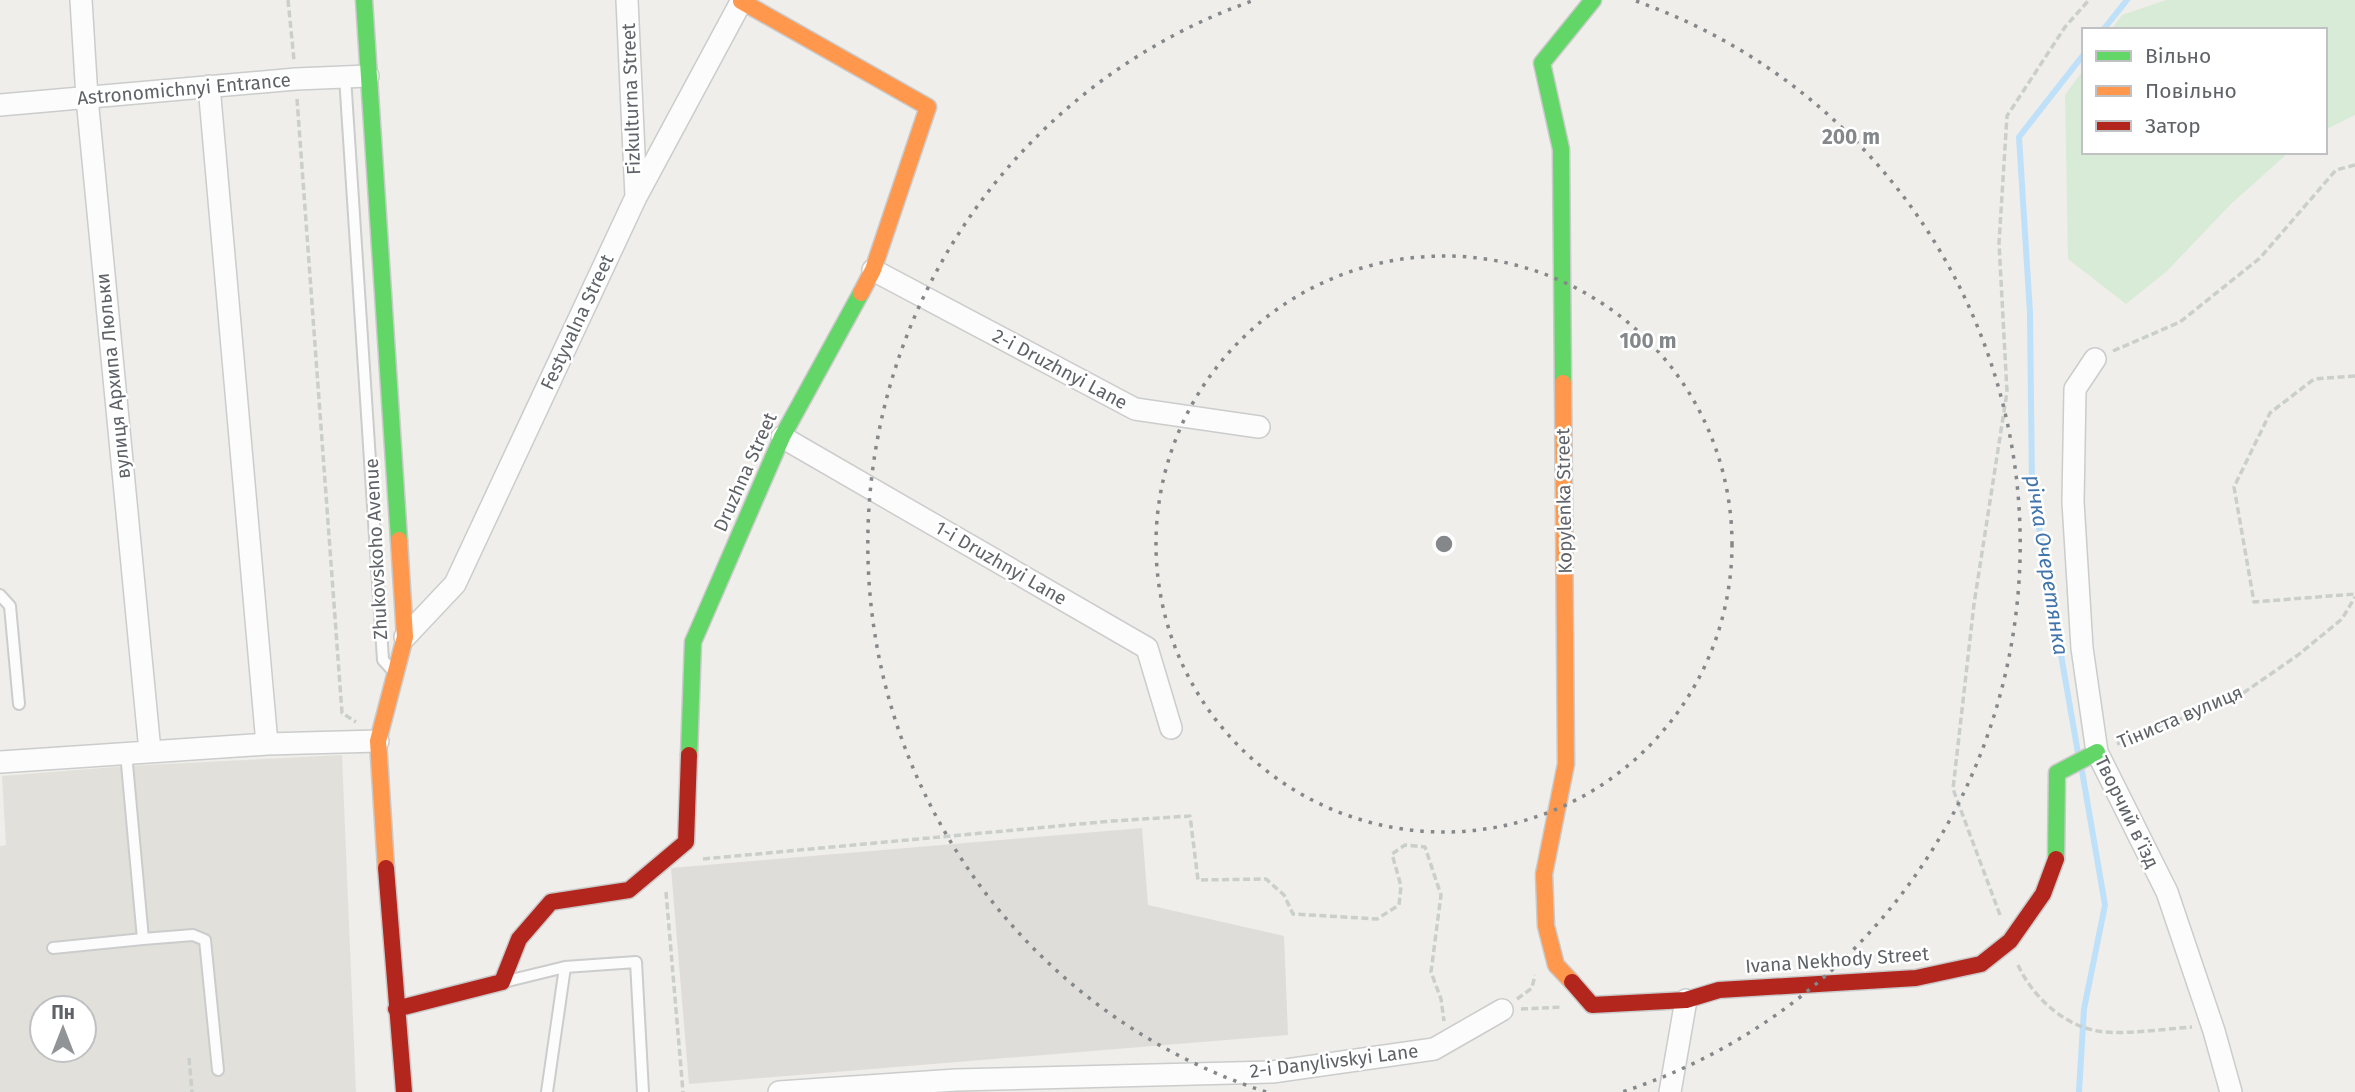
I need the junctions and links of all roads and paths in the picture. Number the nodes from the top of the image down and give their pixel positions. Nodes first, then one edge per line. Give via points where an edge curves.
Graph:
1 (81, 0) edge
2 (288, 0) edge
3 (364, 0) edge
4 (627, 0) edge
5 (741, 0) edge
6 (1592, 0) edge
7 (2089, 0) edge
8 (368, 76) junction
9 (345, 77) junction
10 (296, 79) junction
11 (209, 86) junction
12 (87, 98) junction
13 (0, 105) edge
14 (2355, 164) edge
15 (636, 197) junction
16 (873, 270) junction
17 (2095, 359) joint
18 (2355, 376) edge
19 (1259, 427) dead end
20 (782, 437) junction
21 (0, 595) edge
22 (2355, 596) edge
23 (405, 637) junction
24 (395, 674) junction
25 (19, 704) dead end
26 (1171, 728) dead end
27 (372, 741) junction
28 (267, 744) junction
29 (150, 751) junction
30 (126, 752) junction
31 (2097, 752) junction
32 (0, 762) edge
33 (663, 861) junction
34 (143, 939) junction
35 (2010, 940) junction
36 (53, 948) dead end
37 (1537, 963) dead end
38 (565, 967) junction
39 (502, 982) junction
40 (1686, 1000) junction
41 (1592, 1005) junction
42 (396, 1009) junction
43 (1502, 1010) junction
44 (2212, 1027) junction
45 (1447, 1042) junction
46 (189, 1058) dead end
47 (218, 1070) dead end
48 (192, 1092) edge
49 (404, 1092) edge
50 (547, 1092) edge
51 (643, 1092) edge
52 (683, 1092) edge
53 (779, 1092) edge
54 (1670, 1092) edge
55 (2231, 1092) edge

1 - 12 street, вулиця Архипа Люльки
2 - 10 path
3 - 8 street, Zhukovskoho Avenue
4 - 15 street, Fizkulturna Street
5 - 15 street, Festyvalna Street
5 - 16 street, Druzhna Street via 928,107
6 - 41 street, Kopylenka Street via 1542,63 1561,149 1566,750 1545,874 1546,926 1556,965
7 - 35 path via 2007,116 1999,243 2007,392 1974,604 1953,789
8 - 9 street, Astronomichnyi Entrance
8 - 23 street, Zhukovskoho Avenue
9 - 10 street, Astronomichnyi Entrance
9 - 24 lane via 383,660
10 - 11 street, Astronomichnyi Entrance
10 - 27 path via 342,713 360,725
11 - 12 street, Astronomichnyi Entrance
11 - 28 street
12 - 13 street, Astronomichnyi Entrance
12 - 29 street, вулиця Архипа Люльки
14 - 17 path via 2336,170 2260,258 2180,322
15 - 23 street, Festyvalna Street via 455,583
16 - 19 street, 2-i Druzhnyi Lane via 1135,409
16 - 20 street, Druzhna Street
17 - 31 street, Творчий в’їзд via 2075,389 2073,502 2081,648
18 - 22 path, Тіниста вулиця via 2314,379 2270,413 2234,487 2254,602
20 - 26 street, 1-i Druzhnyi Lane via 1147,648
20 - 33 street, Druzhna Street via 693,642 686,842
21 - 25 lane via 10,606
22 - 31 path, Тіниста вулиця via 2342,619 2239,696
23 - 24 street, Zhukovskoho Avenue
24 - 27 street, Zhukovskoho Avenue
27 - 28 street
27 - 42 street, Zhukovskoho Avenue
28 - 29 street
29 - 30 street
30 - 32 street
30 - 34 lane
31 - 35 street, Ivana Nekhody Street via 2057,773 2056,859 2043,894
31 - 44 street, Творчий в’їзд via 2167,892
33 - 39 street, Druzhna Street via 629,890 551,902 519,939
33 - 45 path via 1190,816 1198,880 1266,879 1284,895 1293,914 1377,919 1399,905 1401,886 1392,854 1405,845 1425,847 1441,895 1431,972 1441,999
33 - 52 path
34 - 36 lane
34 - 47 lane via 193,935 205,940
35 - 40 street, Ivana Nekhody Street via 1981,964 1916,978 1719,990
35 - 44 path via 2019,968 2033,990 2072,1022 2103,1032
37 - 43 path via 1532,988
38 - 39 lane
38 - 50 lane
38 - 51 lane via 636,962
39 - 42 street
40 - 41 street
40 - 54 street
41 - 43 path
42 - 49 street, Zhukovskoho Avenue
43 - 45 street, 2-i Danylivskyi Lane
44 - 55 street, Творчий в’їзд
45 - 53 street, 2-i Danylivskyi Lane via 1434,1049 1272,1072 956,1080
46 - 48 path

